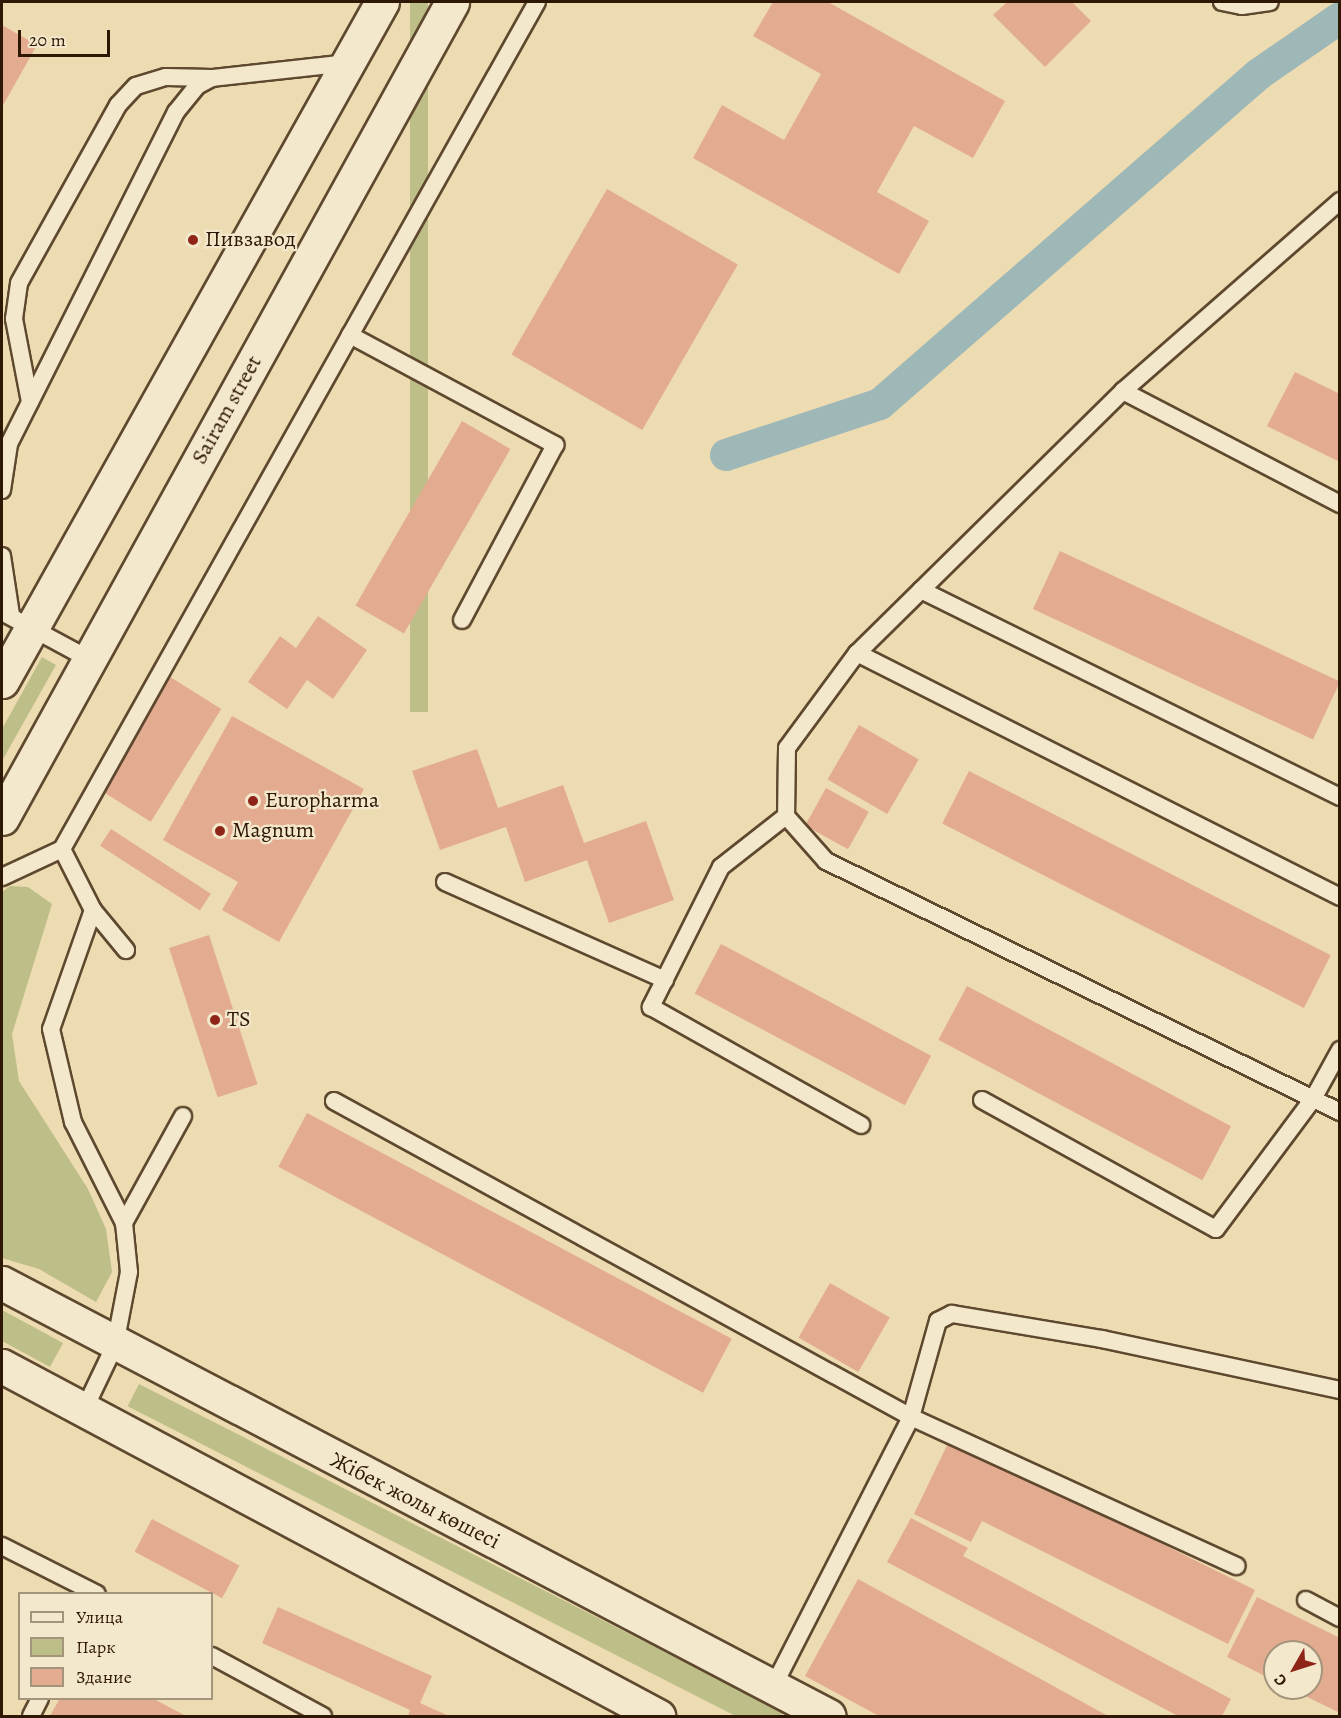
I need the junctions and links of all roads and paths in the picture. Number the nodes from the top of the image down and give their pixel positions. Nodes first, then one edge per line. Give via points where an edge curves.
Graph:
1 (382, 2) edge
2 (452, 2) edge
3 (537, 2) edge
4 (1222, 2) edge
5 (1270, 2) edge
6 (347, 63) junction
7 (212, 78) junction
8 (1340, 201) edge
9 (350, 335) junction
10 (1123, 391) junction
11 (30, 402) junction
12 (2, 490) edge
13 (1340, 504) edge
14 (2, 556) edge
15 (921, 590) junction
16 (15, 618) edge
17 (462, 620) dead end
18 (857, 653) junction
19 (89, 659) junction
20 (2, 681) edge
21 (1340, 797) edge
22 (786, 816) junction
23 (2, 818) edge
24 (62, 849) junction
25 (2, 877) edge
26 (445, 882) dead end
27 (1340, 897) edge
28 (93, 910) junction
29 (126, 950) dead end
30 (665, 980) junction
31 (1340, 1050) edge
32 (1313, 1099) junction
33 (982, 1100) dead end
34 (334, 1101) dead end
35 (1340, 1112) edge
36 (183, 1116) dead end
37 (861, 1125) dead end
38 (124, 1223) junction
39 (2, 1283) edge
40 (115, 1345) junction
41 (2, 1366) edge
42 (1340, 1390) edge
43 (84, 1410) junction
44 (911, 1417) junction
45 (2, 1546) edge
46 (1236, 1566) dead end
47 (92, 1592) edge
48 (1306, 1600) dead end
49 (1340, 1618) edge
50 (213, 1657) edge
51 (773, 1687) junction
52 (39, 1700) edge
53 (31, 1716) edge
54 (323, 1716) edge
55 (658, 1716) edge
56 (829, 1716) edge

1 - 6 main road
2 - 19 main road, Sairam street
3 - 9 lane
4 - 5 lane via 1242,6
6 - 7 lane
6 - 16 main road
7 - 11 lane via 197,86 176,112
7 - 11 lane via 166,77 136,86 112,115 19,283 14,319
8 - 10 lane
9 - 17 lane via 555,445
9 - 24 lane
10 - 13 lane
10 - 15 lane
11 - 12 lane via 9,444
14 - 16 lane
15 - 18 lane
15 - 21 lane
16 - 19 lane
16 - 20 main road
18 - 22 lane via 787,748
18 - 27 lane
19 - 23 main road, Sairam street
22 - 30 lane via 721,867
22 - 32 lane via 826,861
24 - 25 lane
24 - 28 lane
26 - 30 lane
28 - 29 lane
28 - 38 lane via 51,1029 73,1122
30 - 37 lane via 651,1007
31 - 32 lane
32 - 33 lane via 1216,1229
32 - 35 lane
34 - 44 lane
36 - 38 lane
38 - 40 lane via 129,1272
39 - 40 main road, Жібек жолы көшесі
40 - 43 lane
40 - 51 main road, Жібек жолы көшесі
41 - 43 main road
42 - 44 lane via 1102,1339 952,1314 938,1322
43 - 55 main road
44 - 46 lane
44 - 51 lane
45 - 47 lane
48 - 49 lane
50 - 54 lane
51 - 56 main road, Жібек жолы көшесі
52 - 53 lane

